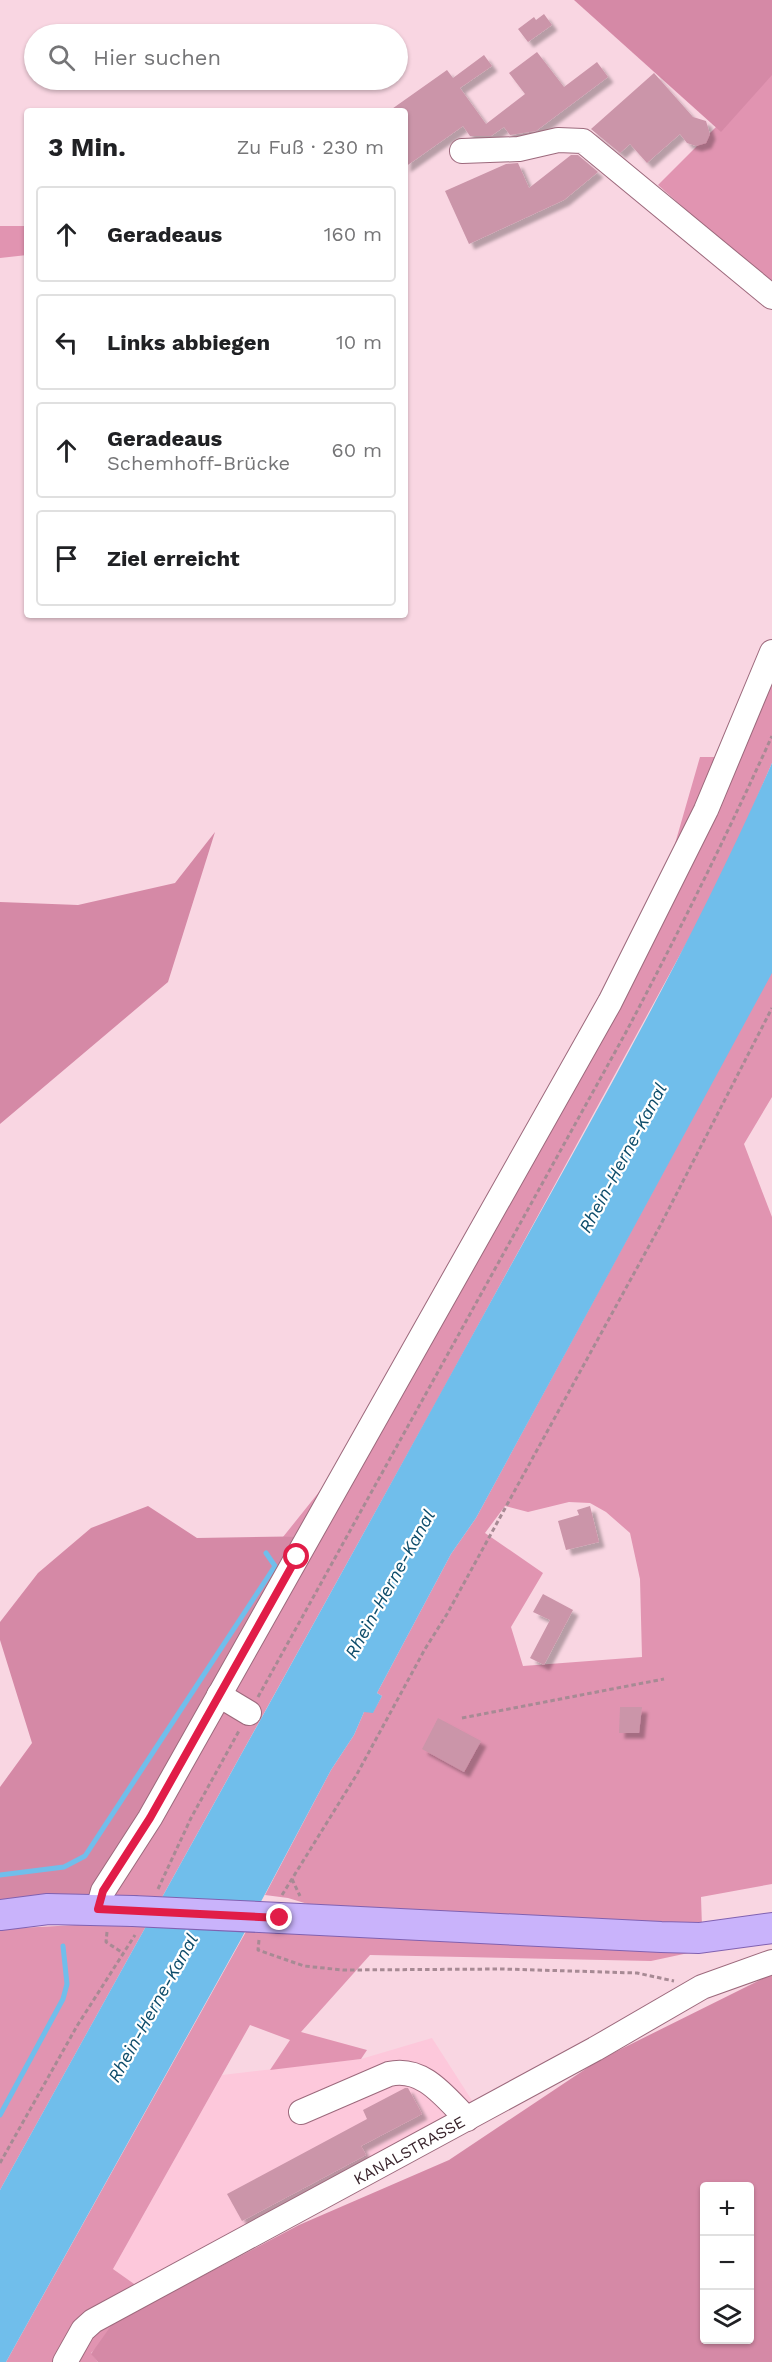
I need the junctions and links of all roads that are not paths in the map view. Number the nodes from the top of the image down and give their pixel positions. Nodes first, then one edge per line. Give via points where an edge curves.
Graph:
1 (462, 151) dead end
2 (772, 297) edge
3 (772, 652) edge
4 (219, 1695) junction
5 (249, 1713) road end
6 (98, 1909) junction
7 (0, 1915) edge
8 (772, 1928) edge
9 (772, 1962) edge
10 (301, 2112) dead end
11 (467, 2119) junction
12 (65, 2362) edge

1 - 2 lane via 519,149 558,140 583,141
3 - 4 lane via 706,810 610,1002
4 - 5 lane
4 - 6 lane via 150,1818 103,1891
6 - 7 main road via 48,1909
6 - 8 main road, bridge via 135,1920 272,1917 661,1937 699,1938
9 - 11 lane, KANALSTRASSE via 702,1986
10 - 11 lane via 389,2074 404,2072 419,2075
11 - 12 lane, KANALSTRASSE via 93,2321 83,2330

